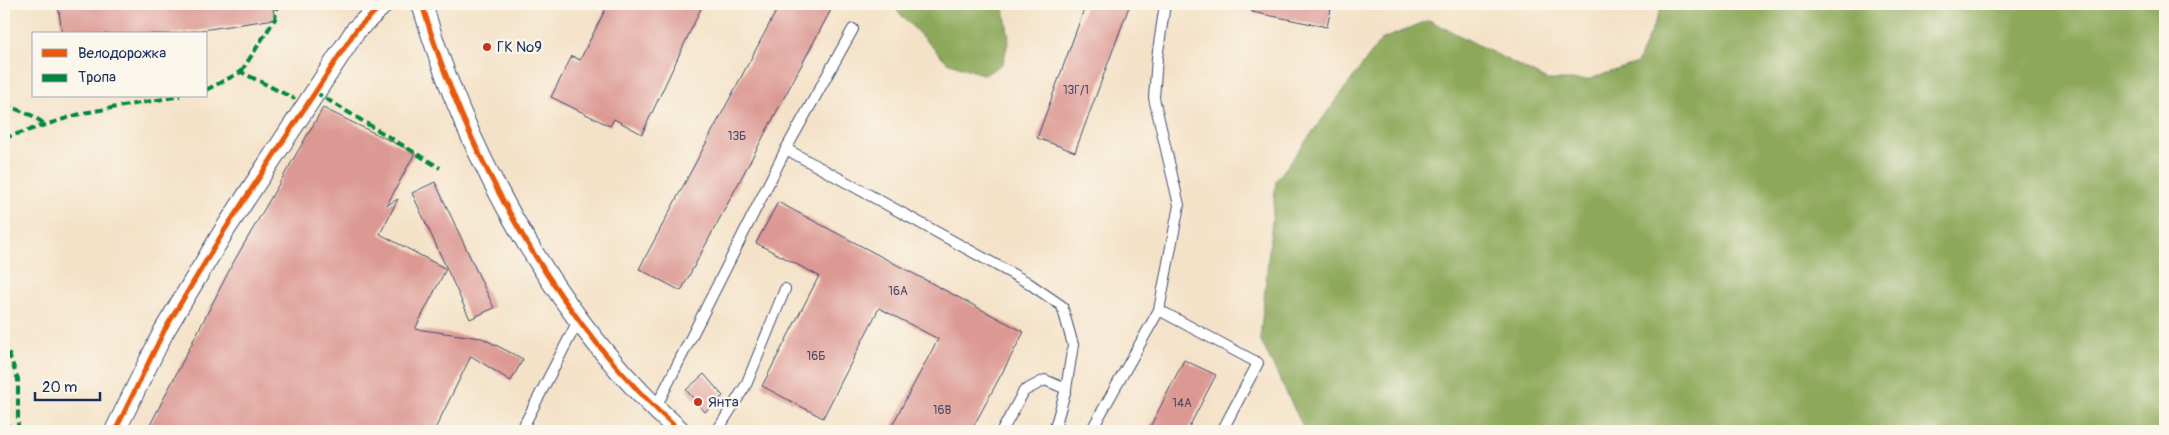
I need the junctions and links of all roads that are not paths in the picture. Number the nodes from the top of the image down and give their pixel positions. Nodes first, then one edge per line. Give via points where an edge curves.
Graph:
1 (383, 4) edge
2 (422, 4) edge
3 (1165, 4) edge
4 (853, 29) dead end
5 (786, 149) junction
6 (785, 289) dead end
7 (1159, 310) junction
8 (579, 319) junction
9 (1066, 389) junction
10 (654, 409) junction
11 (4, 428) edge
12 (8, 431) edge
13 (115, 431) edge
14 (521, 431) edge
15 (680, 431) edge
16 (716, 431) edge
17 (1002, 431) edge
18 (1054, 431) edge
19 (1090, 431) edge
20 (1222, 431) edge

1 - 13 street via 356,30 224,231 164,331
2 - 8 street via 435,49 476,149 528,243
3 - 7 lane via 1154,98 1179,205
4 - 5 lane
5 - 9 lane via 1027,282 1062,306 1073,345
5 - 10 lane
6 - 16 lane via 746,385
7 - 19 lane
7 - 20 lane via 1258,363
8 - 10 street
8 - 14 lane
9 - 17 lane via 1045,380 1024,391
9 - 18 lane
10 - 15 street
11 - 12 lane

